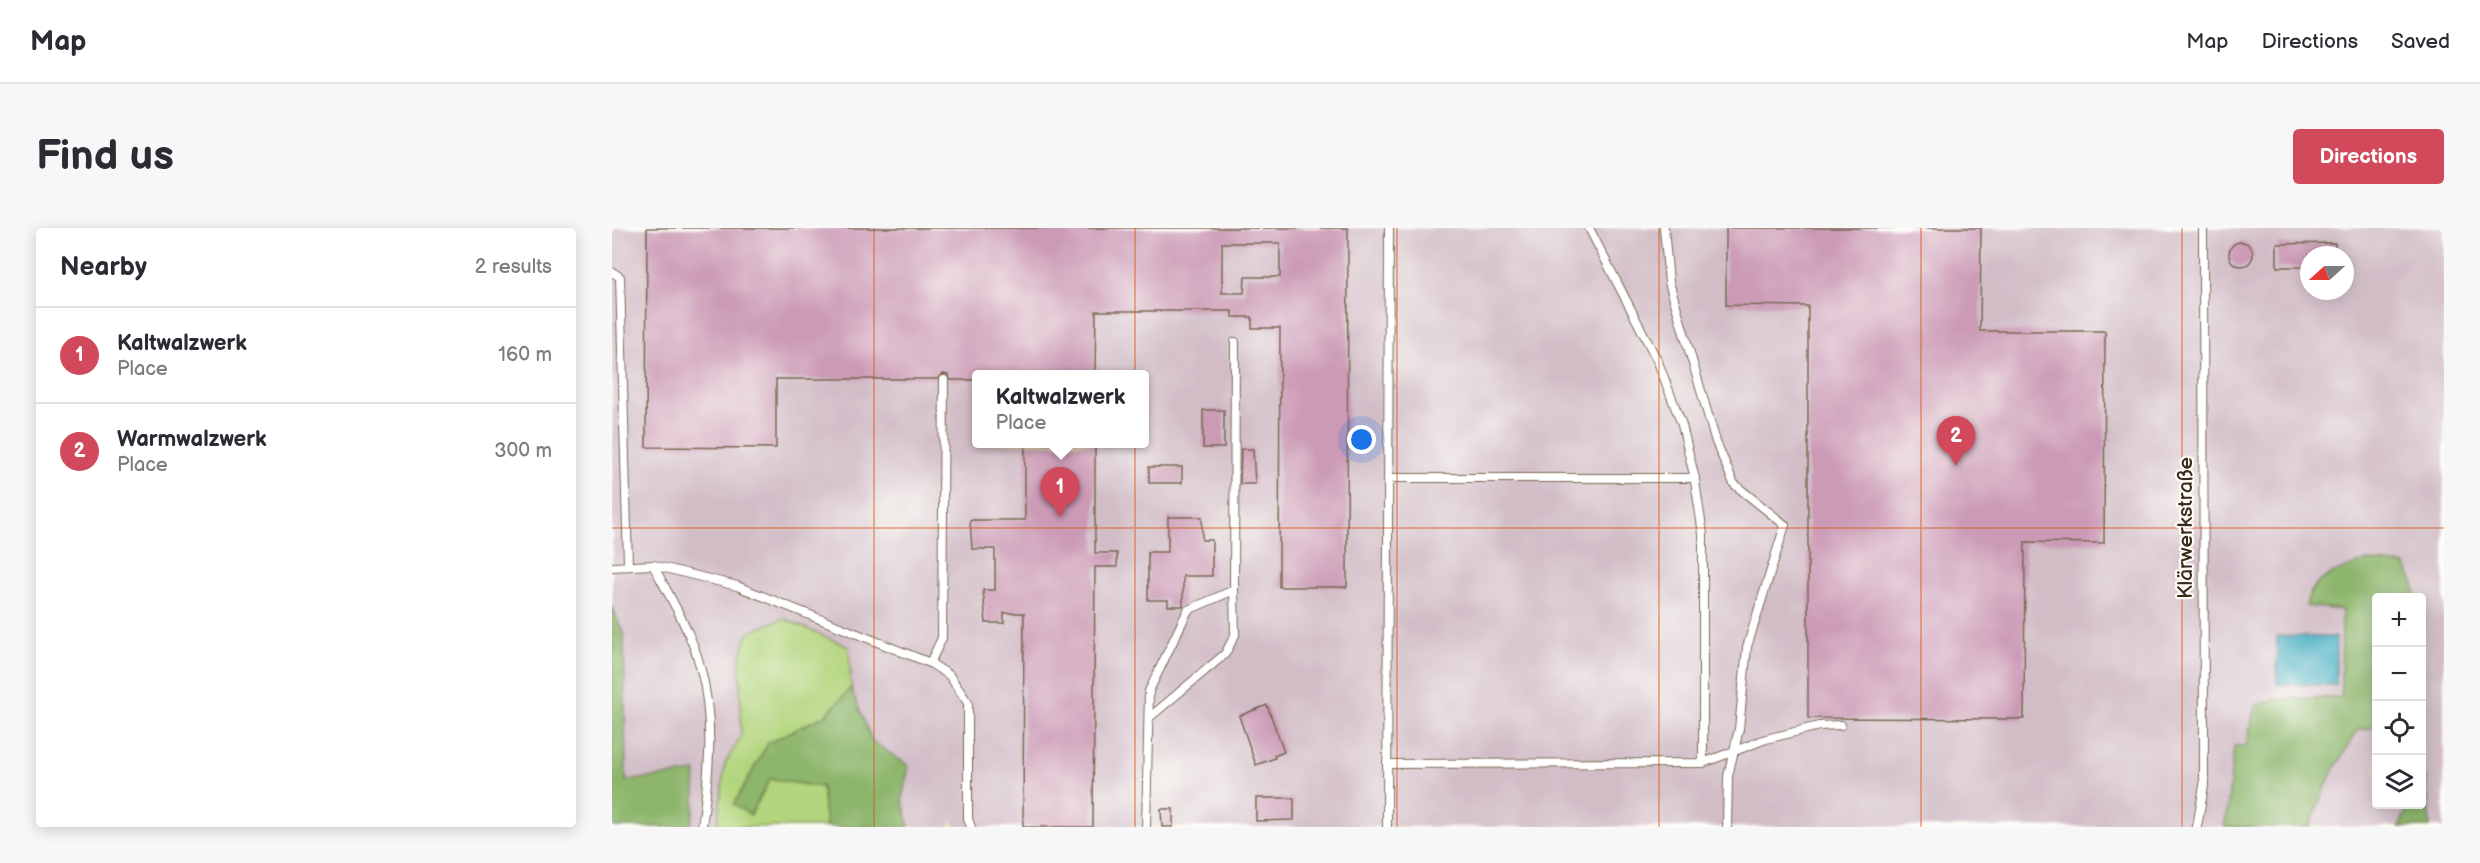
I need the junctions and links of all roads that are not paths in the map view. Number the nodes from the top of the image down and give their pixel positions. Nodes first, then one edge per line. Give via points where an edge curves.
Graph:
1 (1389, 228) edge
2 (1589, 228) edge
3 (1664, 228) edge
4 (2203, 228) edge
5 (612, 272) edge
6 (1235, 342) dead end
7 (944, 380) dead end
8 (1388, 478) junction
9 (1695, 478) junction
10 (653, 565) junction
11 (628, 566) junction
12 (612, 567) edge
13 (1234, 590) junction
14 (930, 663) junction
15 (1149, 717) junction
16 (1841, 725) dead end
17 (1734, 752) junction
18 (1704, 763) junction
19 (1387, 764) junction
20 (702, 827) edge
21 (970, 827) edge
22 (1146, 827) edge
23 (1387, 827) edge
24 (1727, 827) edge
25 (2197, 827) edge

1 - 8 lane
2 - 9 lane via 1658,362 1682,425
3 - 17 lane via 1669,282 1716,442 1734,484 1785,525 1747,647
4 - 25 lane, Klärwerkstraße via 2205,786
5 - 11 lane via 620,278
6 - 13 lane
7 - 14 lane via 942,638
8 - 9 lane
8 - 19 lane
9 - 18 lane via 1703,534
10 - 11 lane
10 - 14 lane via 737,586
10 - 20 lane via 700,665 710,721
11 - 12 lane
13 - 15 lane via 1235,635 1225,654
13 - 15 lane via 1188,610 1149,691
14 - 21 lane via 949,675 968,703
15 - 22 lane
16 - 17 lane via 1808,728
17 - 18 lane
17 - 24 lane via 1728,776
18 - 19 lane
19 - 23 lane

